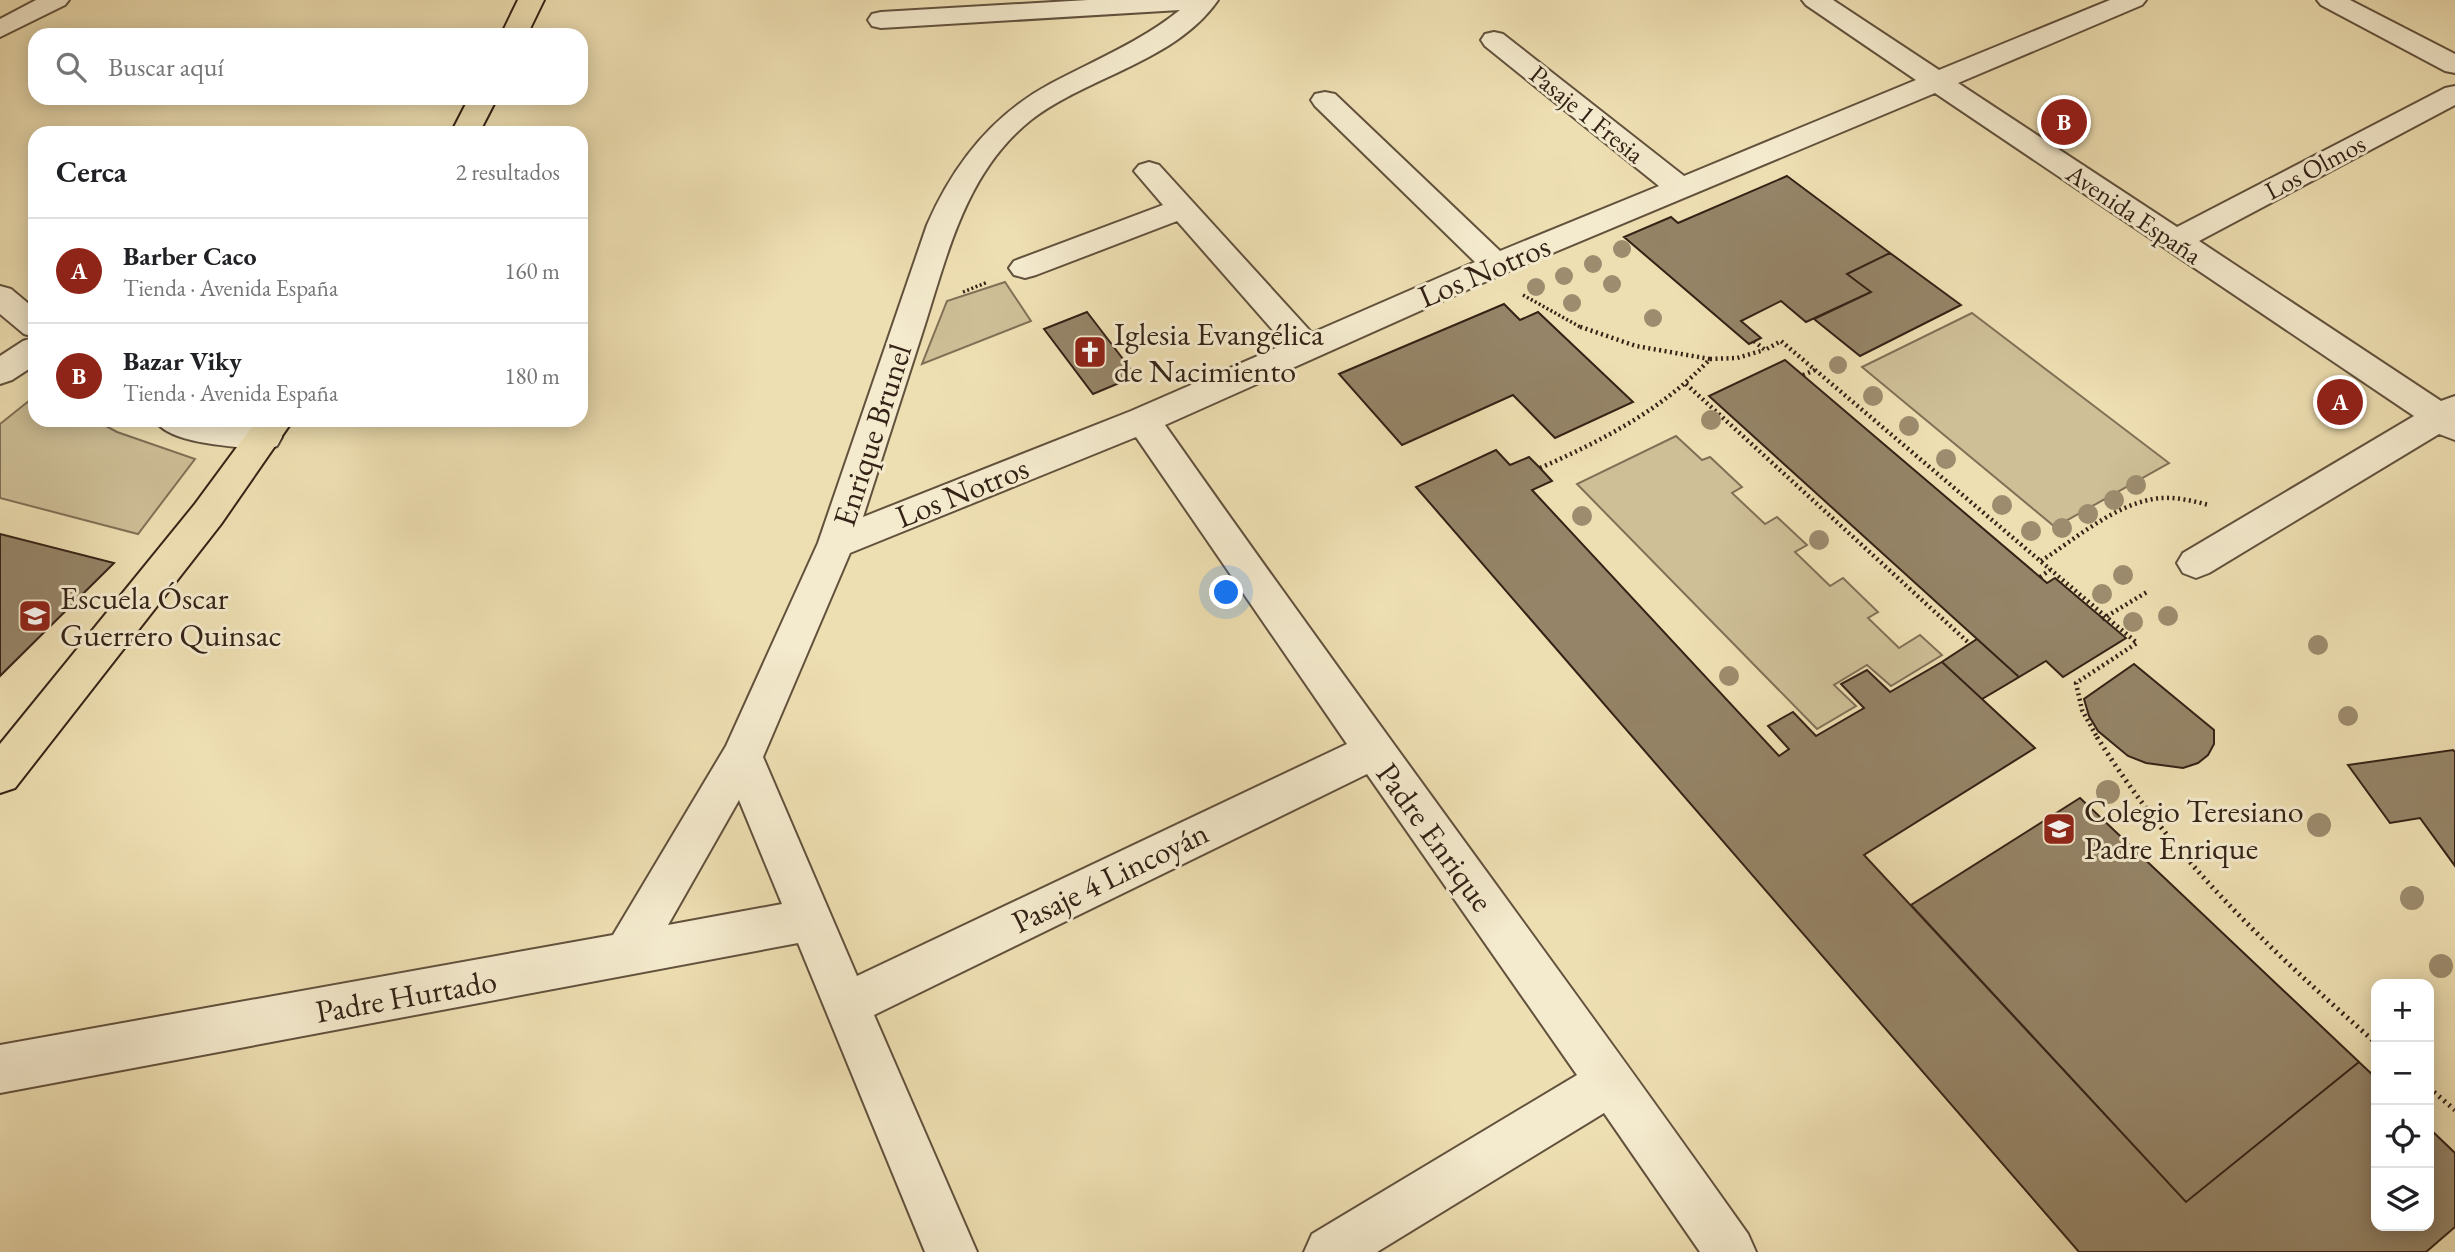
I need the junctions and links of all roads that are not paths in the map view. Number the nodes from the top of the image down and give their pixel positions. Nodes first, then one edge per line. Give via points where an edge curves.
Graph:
1 (56, 0) edge
2 (531, 0) edge
3 (1204, 0) edge
4 (1815, 0) edge
5 (2330, 0) edge
6 (2124, 1) edge
7 (881, 20) dead end
8 (517, 28) edge
9 (0, 29) edge
10 (1494, 40) dead end
11 (2455, 65) edge
12 (1937, 83) junction
13 (2455, 94) edge
14 (1325, 100) dead end
15 (479, 105) edge
16 (469, 126) edge
17 (1149, 170) dead end
18 (1680, 188) junction
19 (1184, 208) junction
20 (2175, 241) junction
21 (1496, 265) junction
22 (1025, 268) road end
23 (0, 297) edge
24 (28, 320) edge
25 (1307, 348) junction
26 (28, 354) edge
27 (0, 372) edge
28 (2450, 417) edge
29 (1143, 420) junction
30 (228, 427) edge
31 (270, 428) edge
32 (836, 543) junction
33 (2196, 563) dead end
34 (1373, 751) junction
35 (742, 757) junction
36 (0, 775) edge
37 (811, 920) junction
38 (625, 956) junction
39 (847, 1004) junction
40 (0, 1069) edge
41 (1612, 1081) junction
42 (951, 1252) edge
43 (1330, 1252) edge
44 (1730, 1252) edge

1 - 9 street
2 - 8 main road
3 - 7 street
3 - 32 street, Enrique Brunel via 1168,34 1032,106 992,140 962,180
4 - 12 street, Avenida España
5 - 11 street
6 - 12 street, Los Notros
10 - 18 street, Pasaje 1 Fresia
12 - 18 street, Los Notros
12 - 20 street, Avenida España
13 - 20 street, Los Olmos
14 - 21 street
15 - 16 main road
17 - 19 street
18 - 21 street, Los Notros
19 - 22 street
19 - 25 street
20 - 28 street, Avenida España
21 - 25 street, Los Notros
23 - 24 street
25 - 29 street, Los Notros
26 - 27 street
28 - 33 street
29 - 32 street, Los Notros
29 - 34 street, Padre Enrique
30 - 31 street
31 - 36 main road via 208,514
32 - 35 street, Enrique Brunel
34 - 39 street, Pasaje 4 Lincoyán
34 - 41 street, Padre Enrique
35 - 37 street
35 - 38 street, Enrique Brunel
37 - 38 street, Padre Hurtado
37 - 39 street
38 - 40 street, Padre Hurtado
39 - 42 street
41 - 43 street
41 - 44 street, Padre Enrique

